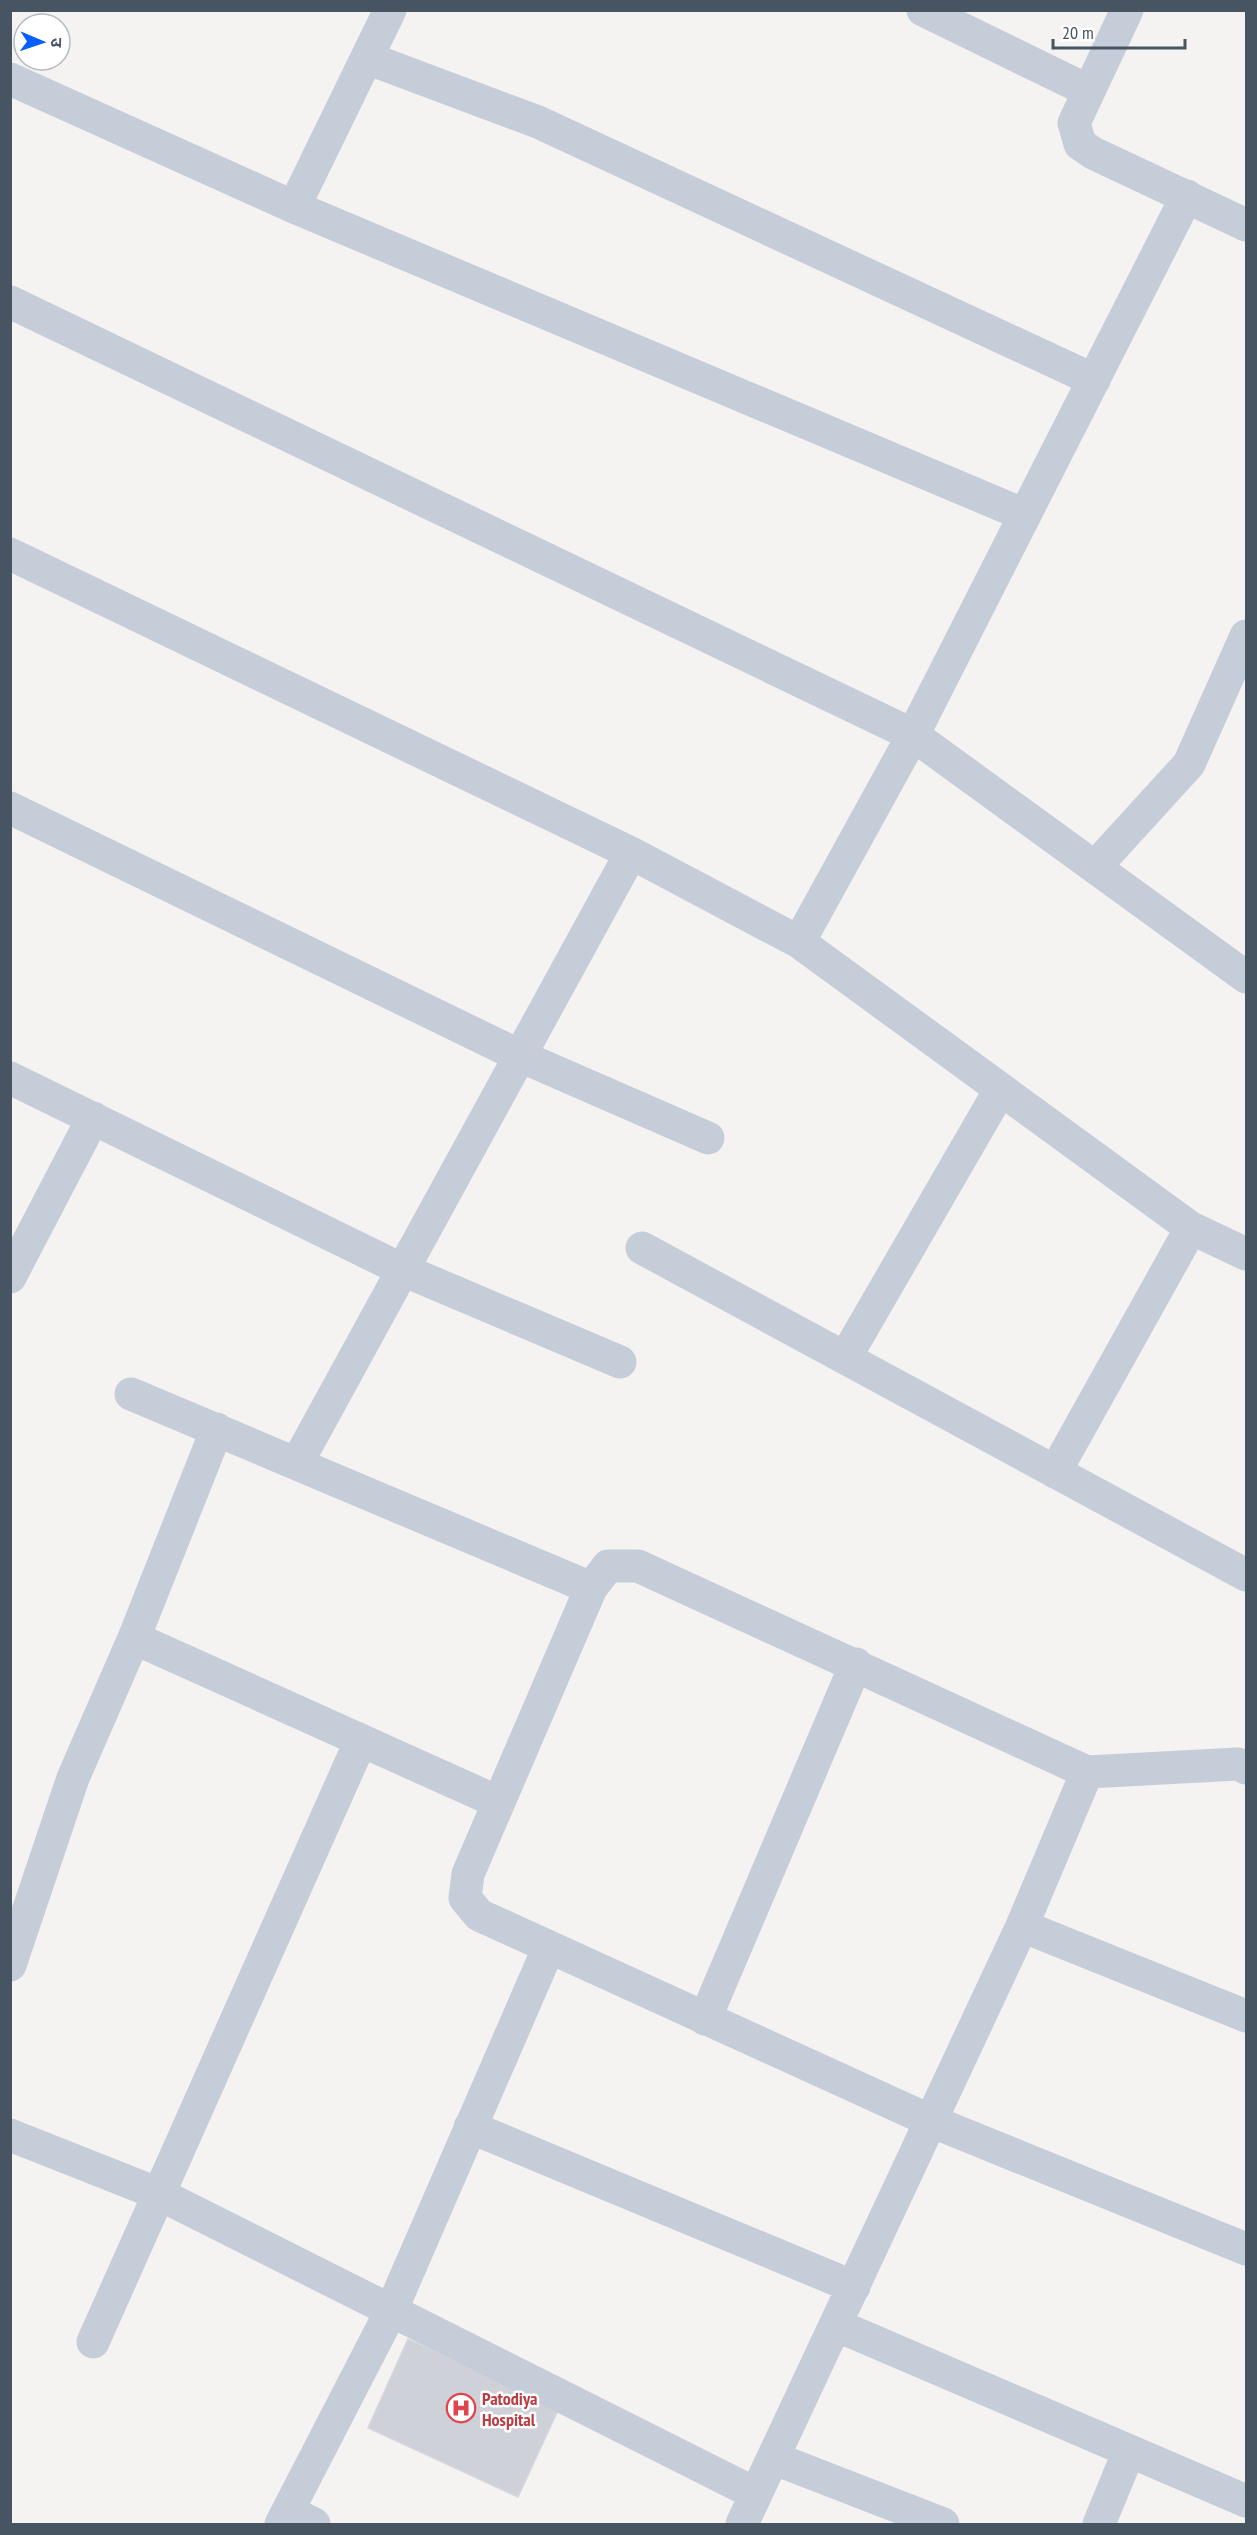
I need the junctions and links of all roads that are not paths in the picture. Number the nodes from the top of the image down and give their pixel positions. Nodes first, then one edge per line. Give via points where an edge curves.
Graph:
1 (923, 10) edge
2 (1127, 10) edge
3 (386, 12) edge
4 (367, 58) junction
5 (10, 79) edge
6 (1089, 91) junction
7 (1187, 196) junction
8 (294, 207) junction
9 (1246, 225) edge
10 (10, 302) edge
11 (1094, 380) junction
12 (1025, 515) junction
13 (10, 554) edge
14 (1246, 636) edge
15 (913, 735) junction
16 (10, 808) edge
17 (631, 853) junction
18 (1095, 867) junction
19 (799, 942) junction
20 (1246, 977) edge
21 (520, 1056) junction
22 (10, 1078) edge
23 (1000, 1090) junction
24 (93, 1118) junction
25 (708, 1138) dead end
26 (1191, 1228) junction
27 (642, 1248) dead end
28 (1246, 1254) edge
29 (403, 1270) junction
30 (10, 1277) edge
31 (845, 1358) junction
32 (620, 1362) dead end
33 (131, 1394) dead end
34 (217, 1429) junction
35 (297, 1463) junction
36 (1055, 1472) junction
37 (1246, 1575) edge
38 (591, 1588) junction
39 (134, 1638) junction
40 (856, 1664) junction
41 (362, 1740) junction
42 (1246, 1768) edge
43 (1088, 1772) junction
44 (498, 1802) junction
45 (1022, 1926) junction
46 (549, 1947) junction
47 (10, 1965) edge
48 (1246, 2016) edge
49 (705, 2019) junction
50 (931, 2121) junction
51 (470, 2127) junction
52 (10, 2135) edge
53 (159, 2194) junction
54 (1246, 2249) edge
55 (854, 2287) junction
56 (391, 2311) junction
57 (836, 2325) junction
58 (93, 2342) dead end
59 (1129, 2451) junction
60 (773, 2458) junction
61 (756, 2494) junction
62 (1246, 2501) edge
63 (294, 2520) edge
64 (742, 2524) edge
65 (942, 2524) edge
66 (1099, 2524) edge

1 - 6 street
2 - 6 street
3 - 4 street
4 - 8 street
4 - 11 street via 538,122
5 - 8 street
6 - 7 street via 1074,123 1080,144
7 - 9 street
7 - 11 street
8 - 12 street
10 - 15 street
11 - 12 street
12 - 15 street
13 - 17 street
14 - 18 street via 1189,764
15 - 18 street
15 - 19 street
16 - 21 street
17 - 19 street
17 - 21 street
18 - 20 street
19 - 23 street
21 - 25 street
21 - 29 street
22 - 24 street
23 - 26 street
23 - 31 street
24 - 29 street
24 - 30 street
26 - 28 street
26 - 36 street
27 - 31 street
29 - 32 street
29 - 35 street
31 - 36 street
33 - 34 street
34 - 35 street
34 - 39 street
35 - 38 street
36 - 37 street
38 - 40 street via 608,1566 638,1566
38 - 44 street
39 - 41 street
39 - 47 street via 73,1778
40 - 43 street
40 - 49 street
41 - 44 street
41 - 53 street
42 - 43 street via 1238,1764
43 - 45 street
44 - 46 street via 468,1874 465,1898 479,1915
45 - 48 street
45 - 50 street
46 - 49 street
46 - 51 street
49 - 50 street
50 - 54 street
50 - 55 street
51 - 55 street
51 - 56 street
52 - 53 street
53 - 56 street
53 - 58 street
55 - 57 street
56 - 61 street
56 - 63 street
57 - 59 street
57 - 60 street
59 - 62 street
59 - 66 street
60 - 61 street
60 - 65 street
61 - 64 street

